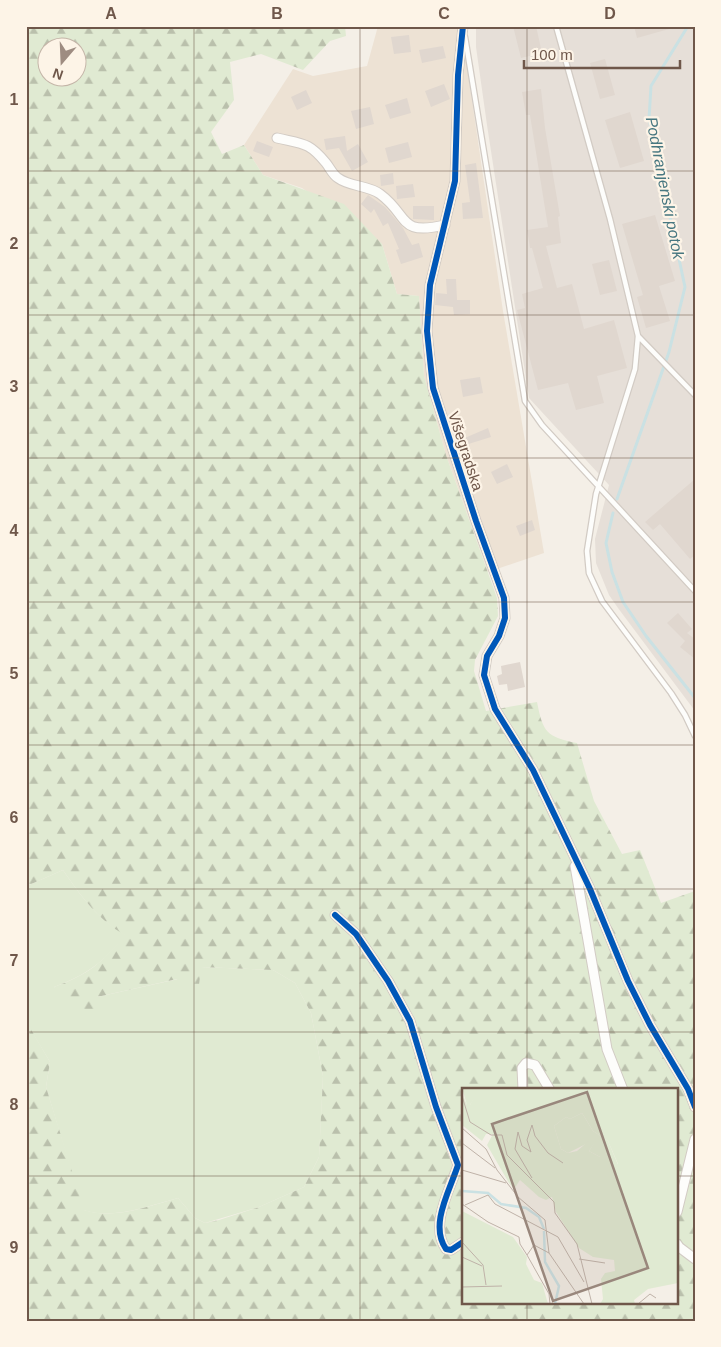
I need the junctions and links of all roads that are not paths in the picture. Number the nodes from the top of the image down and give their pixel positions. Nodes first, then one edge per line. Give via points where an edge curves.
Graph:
1 (463, 26) edge
2 (556, 26) edge
3 (277, 138) dead end
4 (445, 224) junction
5 (638, 336) junction
6 (695, 395) edge
7 (599, 487) junction
8 (695, 591) edge
9 (695, 736) edge
10 (573, 856) junction
11 (335, 915) dead end
12 (523, 1088) edge
13 (549, 1088) edge
14 (622, 1088) edge
15 (695, 1107) edge
16 (695, 1139) edge
17 (678, 1208) edge
18 (462, 1243) edge
19 (678, 1246) edge
20 (695, 1259) edge

1 - 4 street, Višegradska via 455,181
1 - 7 lane via 525,401 542,425
2 - 5 lane via 610,218
3 - 4 street via 307,144 336,177 378,192 407,225 418,228
4 - 10 street, Višegradska via 430,285 429,359 433,388 504,598 505,618 487,656 484,675 495,709 533,770
5 - 6 lane
5 - 7 lane via 635,370
7 - 8 lane
7 - 9 lane via 587,551 589,573 602,601 671,692
10 - 14 street via 607,1049
10 - 15 street via 602,915 628,981
11 - 18 street via 356,934 410,1021 436,1107 458,1165 442,1210 438,1233 446,1249 452,1250
12 - 13 street via 522,1068 526,1063 535,1065
16 - 17 street
19 - 20 street

